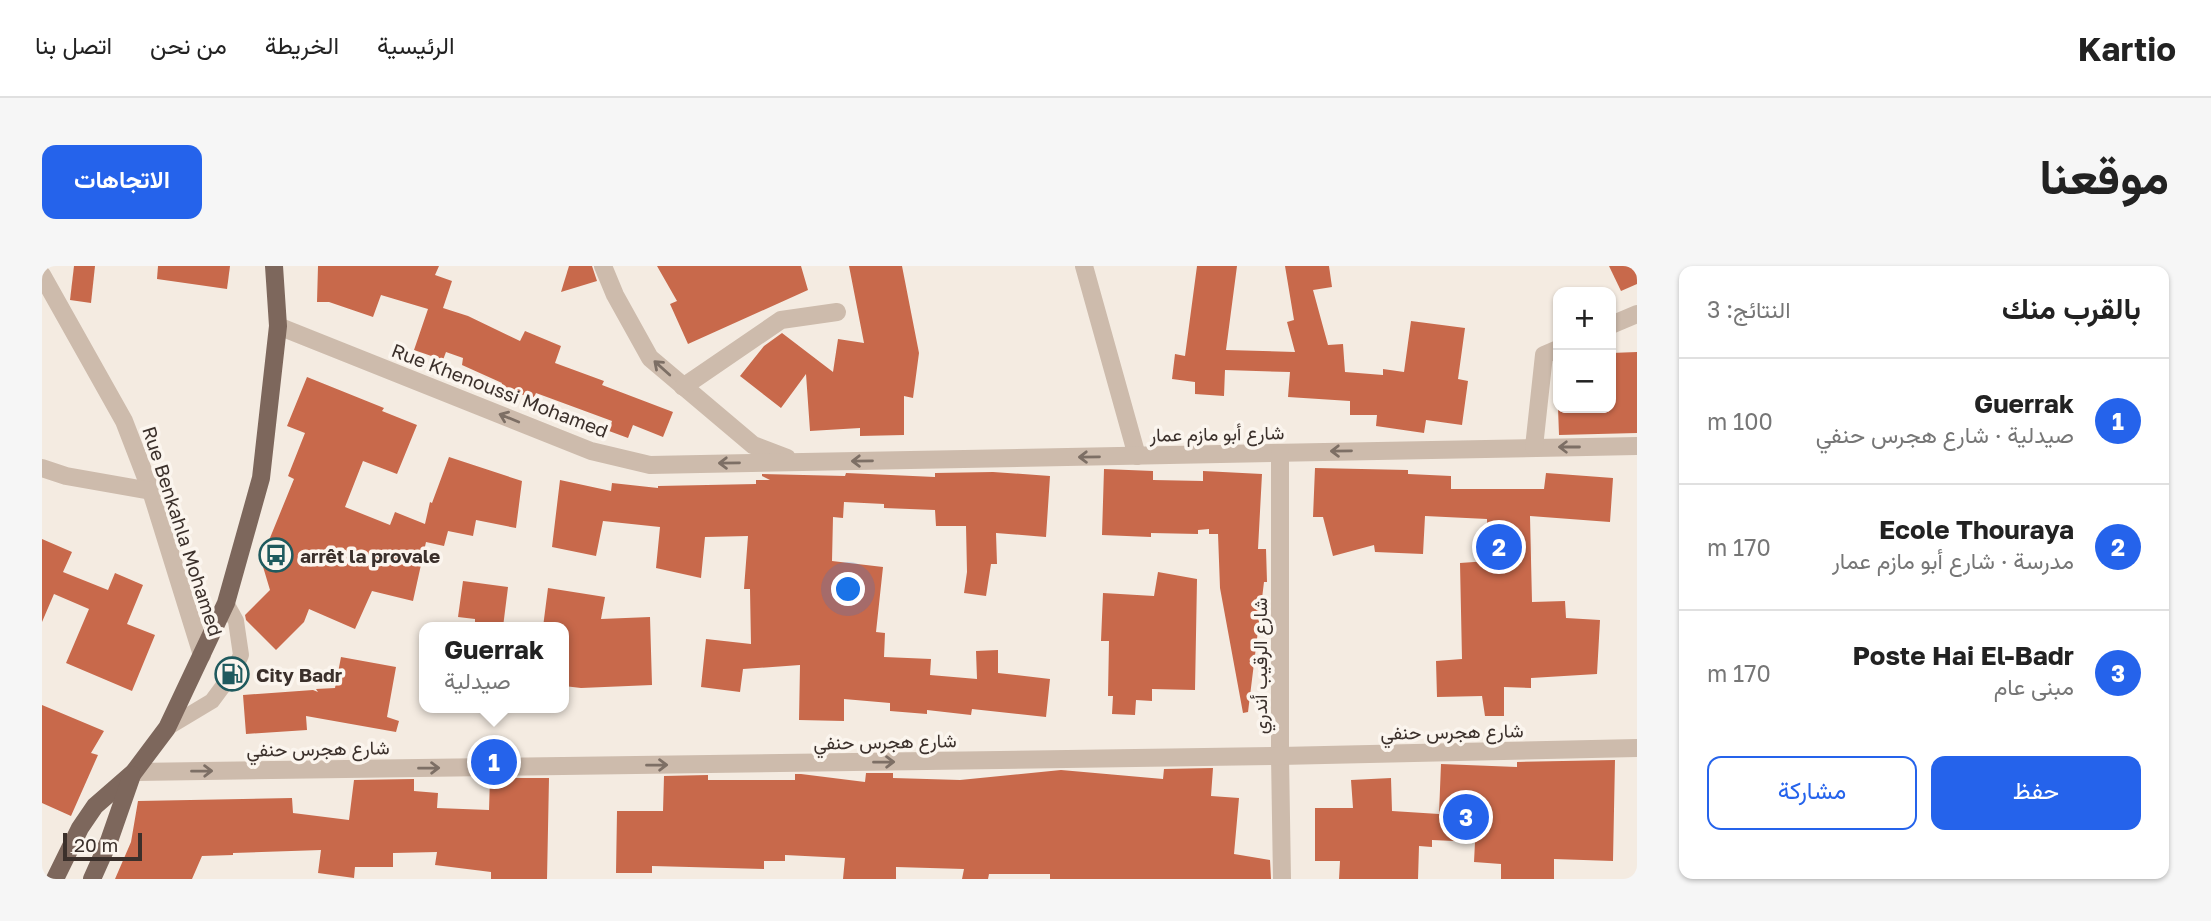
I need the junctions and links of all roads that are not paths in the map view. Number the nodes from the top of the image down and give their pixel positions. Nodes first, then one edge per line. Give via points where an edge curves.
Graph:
1 (274, 266) edge
2 (603, 266) edge
3 (1084, 266) edge
4 (42, 275) edge
5 (836, 312) dead end
6 (1637, 314) edge
7 (1616, 323) edge
8 (278, 326) junction
9 (1556, 350) edge
10 (682, 387) junction
11 (1637, 446) edge
12 (1534, 447) junction
13 (1280, 453) junction
14 (1137, 456) junction
15 (797, 462) junction
16 (42, 468) edge
17 (151, 491) junction
18 (226, 603) junction
19 (202, 655) junction
20 (167, 728) junction
21 (1637, 748) edge
22 (1280, 756) junction
23 (134, 772) junction
24 (54, 879) edge
25 (92, 879) edge
26 (1282, 879) edge

1 - 8 main road
10 -> 2 street via 650,358
3 - 14 street
4 - 17 street, Rue Benkahla Mohamed via 124,421
5 - 10 street via 781,320
6 - 7 street
15 -> 8 street, Rue Khenoussi Mohamed via 650,464 591,451
8 - 18 main road via 261,478
9 - 12 street via 1544,355
10 - 15 street via 753,445
11 -> 12 street, شارع أبو مازم عمار
12 -> 13 street, شارع أبو مازم عمار
13 - 14 street, شارع أبو مازم عمار
13 - 22 street, شارع الرقيب أندري
14 -> 15 street, شارع أبو مازم عمار
16 - 17 street
17 - 19 street, Rue Benkahla Mohamed
18 - 19 main road
18 - 20 lane via 236,621 241,655 212,701
19 - 20 main road
20 - 23 main road
21 - 22 street, شارع هجرس حنفي
23 -> 22 street, شارع هجرس حنفي
22 - 26 street, شارع الرقيب أندري
23 - 24 main road via 95,806
23 - 25 main road

